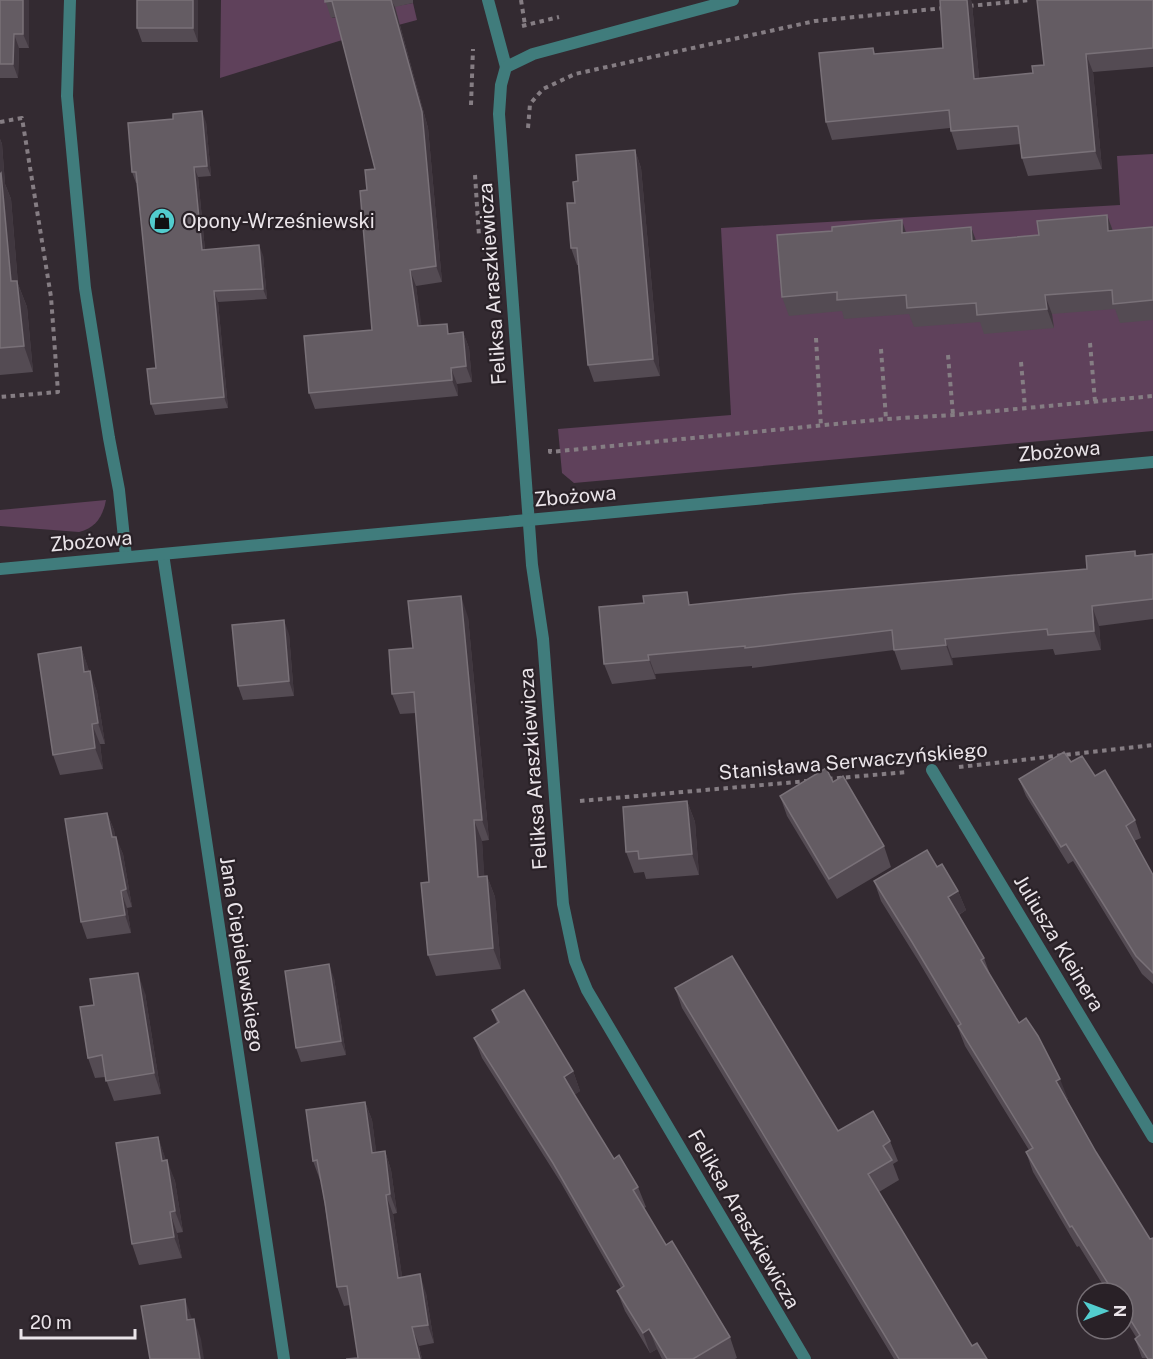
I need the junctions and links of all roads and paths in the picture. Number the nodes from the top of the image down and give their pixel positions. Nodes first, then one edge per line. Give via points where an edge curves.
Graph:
1 (70, 0) edge
2 (488, 0) edge
3 (521, 0) edge
4 (733, 0) edge
5 (1031, 0) edge
6 (962, 7) edge
7 (951, 8) edge
8 (525, 25) dead end
9 (506, 66) junction
10 (0, 122) edge
11 (527, 137) dead end
12 (816, 338) dead end
13 (1090, 344) dead end
14 (880, 349) dead end
15 (948, 355) dead end
16 (1021, 362) dead end
17 (1153, 396) edge
18 (0, 397) edge
19 (1095, 401) junction
20 (1024, 408) junction
21 (953, 416) junction
22 (886, 419) junction
23 (821, 427) junction
24 (549, 440) dead end
25 (1153, 462) edge
26 (529, 519) junction
27 (163, 554) junction
28 (126, 557) junction
29 (0, 569) edge
30 (1153, 746) edge
31 (932, 770) junction
32 (826, 779) edge
33 (814, 780) edge
34 (555, 803) junction
35 (1153, 1137) edge
36 (284, 1359) edge
37 (805, 1359) edge

1 - 28 street via 67,96 85,288 119,490
2 - 9 street
3 - 8 path
4 - 9 street via 533,54
5 - 6 path
7 - 11 path via 814,21 575,74 543,89 530,104
9 - 26 street, Feliksa Araszkiewicza via 499,114
10 - 18 path via 22,118 51,297 58,392
12 - 23 path
13 - 19 path
14 - 22 path
15 - 21 path
16 - 20 path
17 - 19 path
19 - 20 path
20 - 21 path
21 - 22 path
22 - 23 path
23 - 24 path via 550,452
25 - 26 street, Zbożowa
26 - 27 street, Zbożowa
26 - 34 street, Feliksa Araszkiewicza via 543,639
27 - 28 street, Zbożowa
27 - 36 street, Jana Ciepielewskiego
28 - 29 street, Zbożowa
30 - 31 path, Stanisława Serwaczyńskiego
31 - 32 path, Stanisława Serwaczyńskiego
31 - 35 street, Juliusza Kleinera
33 - 34 path, Stanisława Serwaczyńskiego
34 - 37 street, Feliksa Araszkiewicza via 563,904 575,961 587,990

